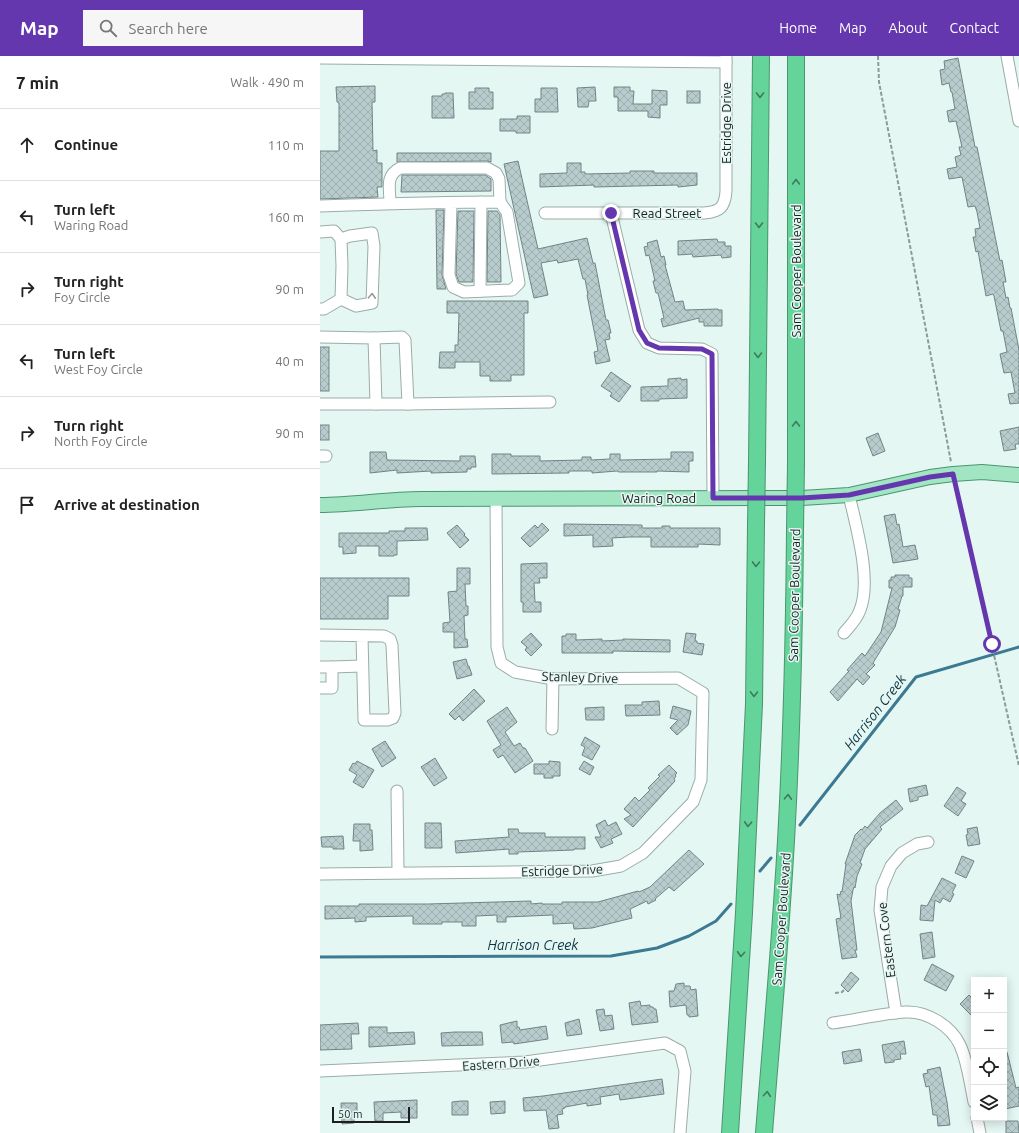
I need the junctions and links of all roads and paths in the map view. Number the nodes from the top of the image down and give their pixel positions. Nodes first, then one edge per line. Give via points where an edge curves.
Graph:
1 (761, 56) edge
2 (796, 56) edge
3 (878, 56) edge
4 (1007, 56) edge
5 (352, 57) edge
6 (320, 58) edge
7 (726, 59) edge
8 (1019, 121) edge
9 (726, 191) joint
10 (451, 202) junction
11 (481, 202) junction
12 (500, 202) junction
13 (390, 203) junction
14 (320, 206) edge
15 (545, 213) dead end
16 (611, 213) junction
17 (320, 232) edge
18 (341, 239) junction
19 (480, 291) junction
20 (341, 300) junction
21 (322, 309) edge
22 (320, 337) edge
23 (374, 338) junction
24 (550, 402) dead end
25 (320, 404) edge
26 (376, 404) junction
27 (408, 404) junction
28 (953, 474) junction
29 (1019, 475) edge
30 (849, 495) junction
31 (713, 498) junction
32 (496, 499) junction
33 (320, 505) edge
34 (844, 633) dead end
35 (320, 635) edge
36 (362, 636) junction
37 (362, 666) junction
38 (320, 667) edge
39 (332, 667) junction
40 (553, 679) junction
41 (320, 688) edge
42 (703, 693) joint
43 (552, 729) dead end
44 (1019, 766) edge
45 (397, 791) dead end
46 (928, 842) dead end
47 (398, 872) junction
48 (320, 874) edge
49 (844, 990) dead end
50 (835, 993) dead end
51 (896, 1013) junction
52 (833, 1023) dead end
53 (320, 1071) edge
54 (971, 1087) edge
55 (978, 1121) edge
56 (680, 1133) edge
57 (730, 1133) edge
58 (764, 1133) edge
59 (980, 1133) edge

1 -> 57 highway, bridge via 754,704
58 -> 2 highway, Sam Cooper Boulevard, bridge via 790,767 796,463
3 - 28 path via 879,82
4 - 8 street
5 - 6 street
5 - 7 street
7 - 9 street, Estridge Drive
9 - 16 street, Read Street via 723,206 713,212
10 - 11 street
10 - 13 street
10 - 19 street via 449,274 453,287 464,292
11 - 12 street
11 - 19 street
12 - 13 street via 499,179 496,173 487,168 400,168 390,178
12 - 19 street via 508,212 519,283 512,290
13 - 14 street
15 - 16 street, Read Street
16 - 31 street via 639,330 647,343 659,348 702,349 712,354
17 - 18 street via 334,231
18 - 20 street
20 -> 18 street via 356,306 372,303 374,246 372,233
20 - 21 street
22 - 23 street
23 - 26 street
23 - 27 street via 402,337 405,340
24 - 27 street
25 - 26 street
26 - 27 street
28 - 29 main road, Waring Road via 982,472
28 - 30 main road, Waring Road
28 - 44 path
30 - 31 main road, Waring Road
30 - 34 street via 860,546 864,584 863,601 857,618
31 - 32 main road, Waring Road
32 - 33 main road, Waring Road via 399,499
32 - 40 street, Stanley Drive via 497,647 501,663 515,672
35 - 36 street
36 - 37 street
36 - 37 street via 384,636 390,639 395,713 393,718 364,720
37 - 39 street
38 - 39 street
39 - 41 street via 332,688
40 - 42 street, Stanley Drive via 678,678
40 - 43 street
42 - 47 street, Estridge Drive via 701,780 693,802 643,853 621,866 592,871
45 - 47 street
46 - 51 street, Eastern Cove via 917,844 902,853 891,866 882,887 880,910
47 - 48 street, Estridge Drive
49 - 50 path
51 - 52 street
51 - 54 street via 924,1015 950,1030 963,1052
53 - 56 street, Eastern Drive via 525,1062 665,1043 680,1051 685,1071
55 - 59 street

